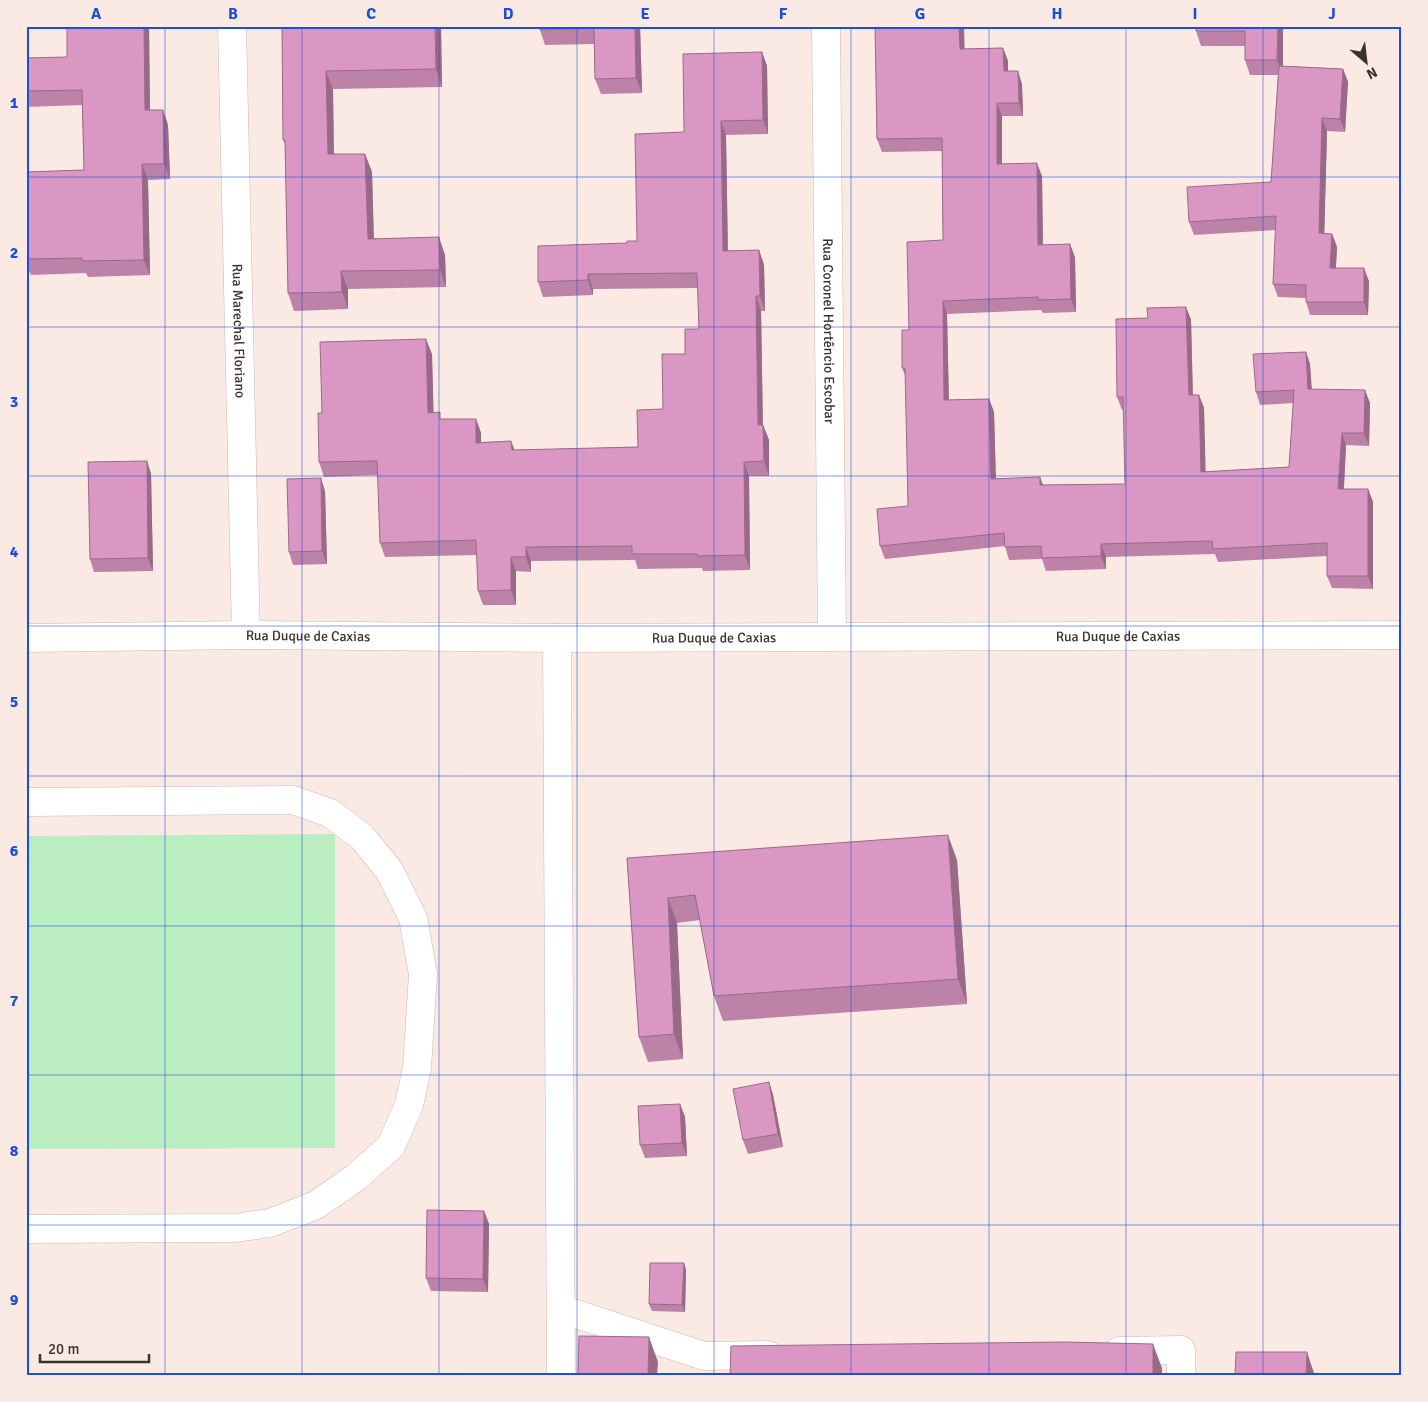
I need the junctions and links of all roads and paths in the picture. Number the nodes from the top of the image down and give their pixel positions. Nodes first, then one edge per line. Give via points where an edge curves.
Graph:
1 (232, 26) edge
2 (826, 26) edge
3 (1402, 635) edge
4 (246, 636) junction
5 (832, 636) junction
6 (26, 638) edge
7 (557, 638) junction
8 (26, 802) edge
9 (26, 1229) edge
10 (561, 1309) junction
11 (1092, 1351) edge
12 (793, 1355) edge
13 (703, 1366) edge
14 (561, 1376) edge
15 (1181, 1376) edge

1 - 4 street, Rua Marechal Floriano
2 - 5 street, Rua Coronel Hortêncio Escobar
3 - 5 street, Rua Duque de Caxias
4 - 6 street, Rua Duque de Caxias
4 - 7 street, Rua Duque de Caxias
5 - 7 street, Rua Duque de Caxias
7 - 10 street
8 - 9 street via 293,800 330,813 362,837 389,870 413,918 423,974 418,1068 410,1105 391,1146 316,1206 270,1223 236,1228
10 - 13 street
10 - 14 street
11 - 15 street via 1181,1350
12 - 13 street

